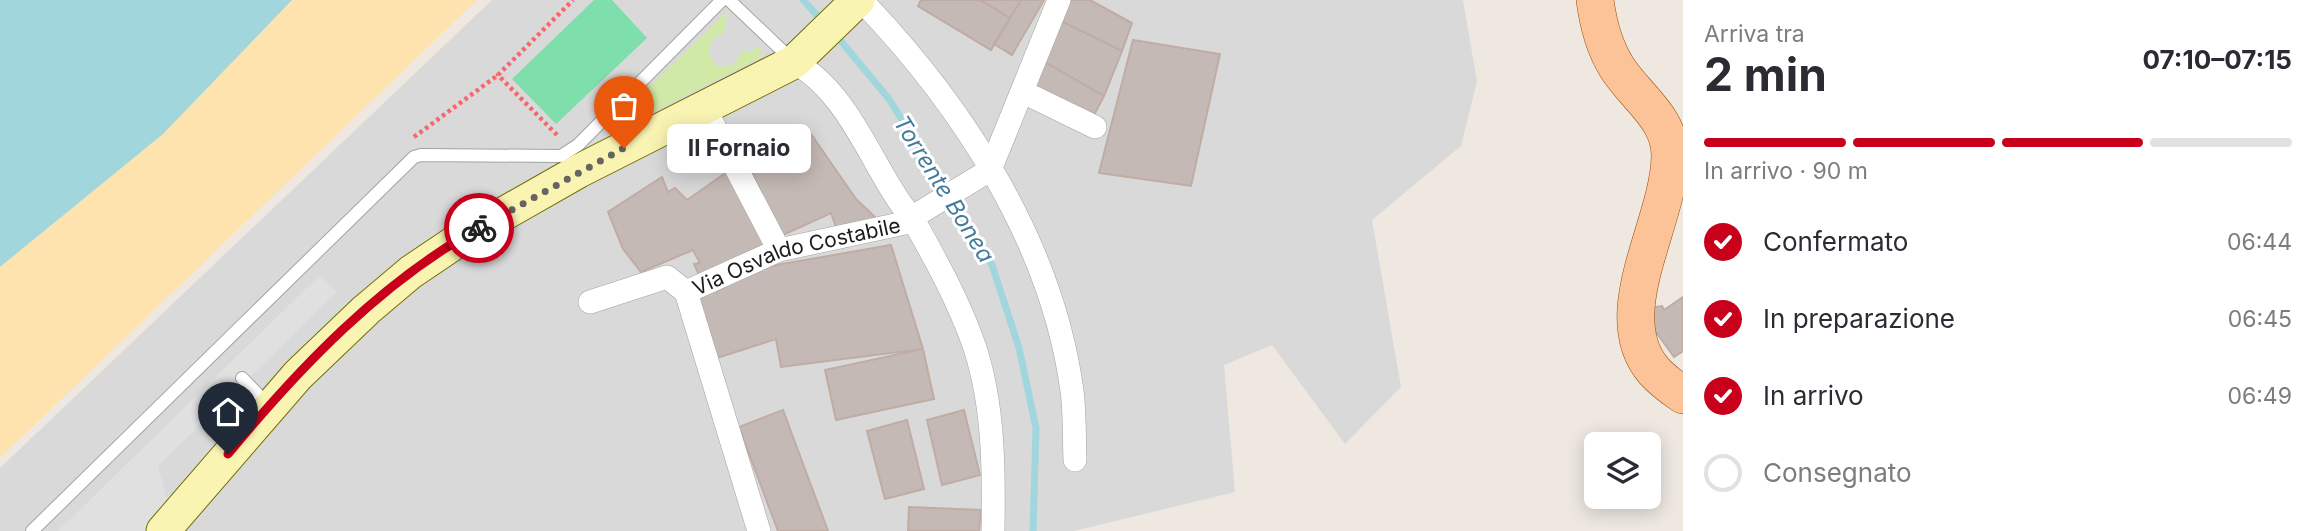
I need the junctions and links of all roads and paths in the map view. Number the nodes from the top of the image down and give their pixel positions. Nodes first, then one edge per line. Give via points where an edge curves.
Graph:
1 (573, 0) edge
2 (722, 0) edge
3 (729, 0) edge
4 (859, 0) edge
5 (1059, 0) edge
6 (1595, 0) edge
7 (794, 62) junction
8 (1023, 92) junction
9 (705, 109) junction
10 (1096, 127) dead end
11 (557, 135) dead end
12 (990, 170) junction
13 (912, 220) junction
14 (779, 250) junction
15 (685, 292) junction
16 (590, 302) dead end
17 (242, 378) dead end
18 (1683, 395) edge
19 (270, 407) junction
20 (1075, 460) dead end
21 (32, 531) edge
22 (163, 531) edge
23 (759, 531) edge
24 (993, 531) edge

1 - 11 path via 498,75
2 - 21 lane via 578,145 561,156 414,157
3 - 7 lane
4 - 7 street
4 - 12 street via 894,33
5 - 8 street
6 - 18 main road via 1601,31 1617,67 1654,112 1669,142 1666,188 1639,289 1634,330 1653,370
7 - 9 street
7 - 13 street, Via Osvaldo Costabile via 811,71 862,135
8 - 10 street
8 - 12 street
9 - 14 street
9 - 19 street via 604,158 452,244 366,310
12 - 13 street
12 - 20 street via 1046,284 1072,391
13 - 14 street, Via Osvaldo Costabile
13 - 24 street via 941,270 975,349 989,422
14 - 15 street, Via Osvaldo Costabile
15 - 16 street via 667,277
15 - 23 street, Via Osvaldo Costabile
17 - 19 lane
19 - 22 street

